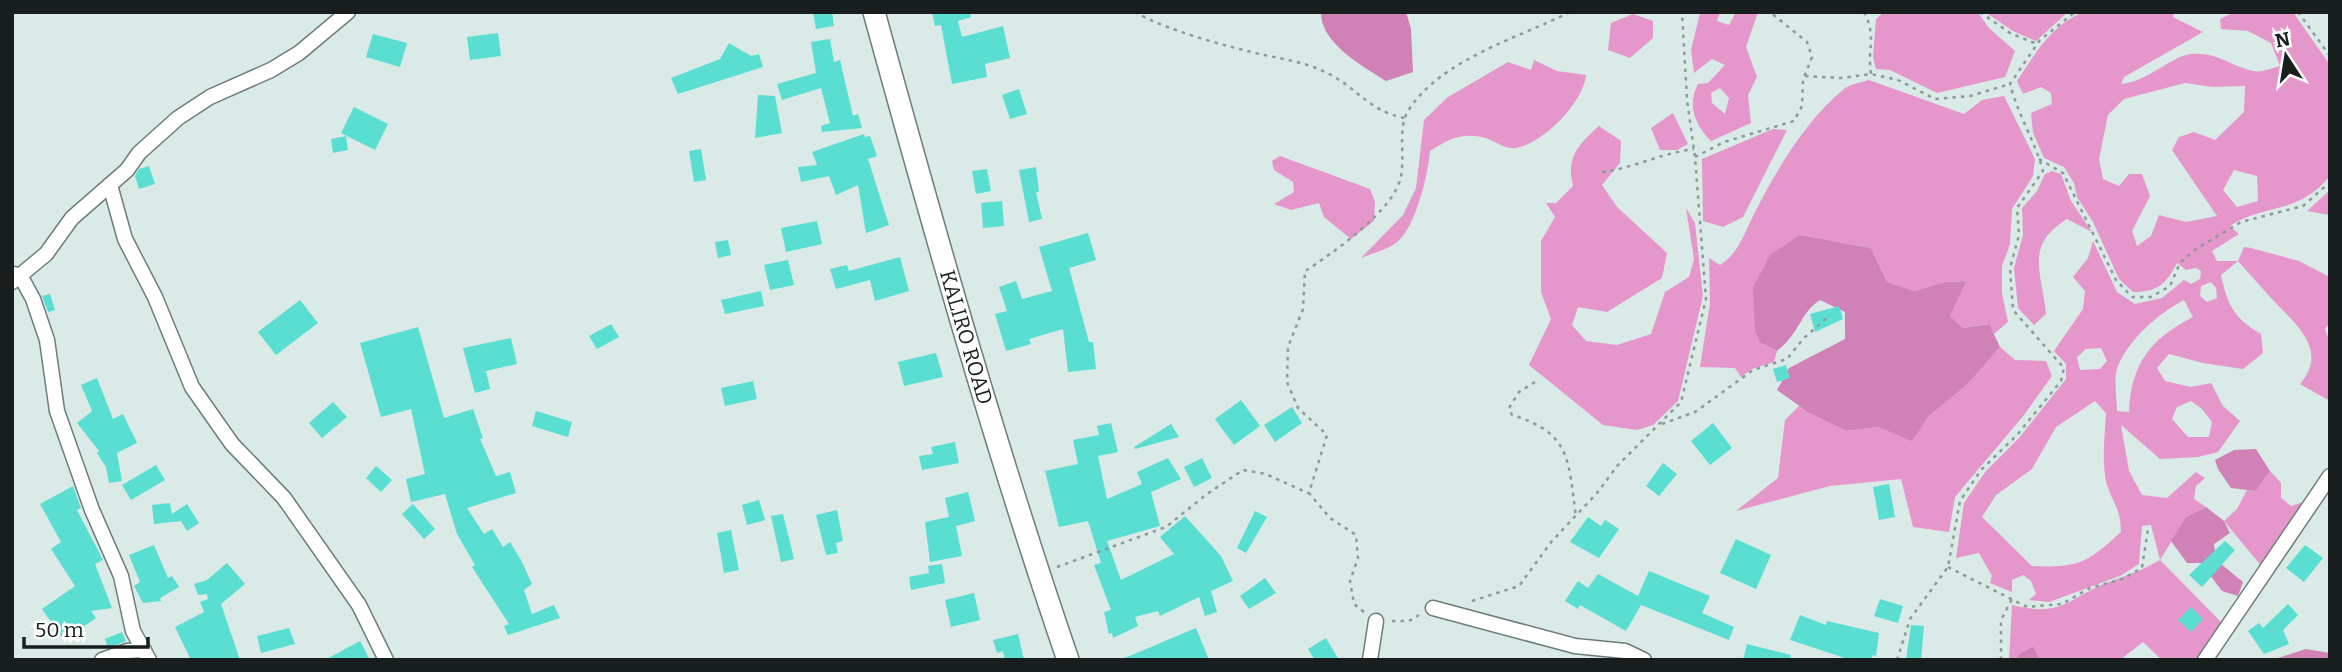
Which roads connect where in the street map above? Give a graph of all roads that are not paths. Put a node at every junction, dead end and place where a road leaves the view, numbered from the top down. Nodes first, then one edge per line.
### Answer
1 (348, 12) edge
2 (874, 12) edge
3 (110, 185) junction
4 (15, 278) edge
5 (2330, 475) edge
6 (1433, 608) road end
7 (1376, 621) road end
8 (146, 655) edge
9 (102, 660) edge
10 (386, 660) edge
11 (1069, 660) edge
12 (1370, 660) edge
13 (1644, 660) edge
14 (2205, 660) edge

1 - 3 street
2 - 11 main road, KALIRO ROAD
3 - 4 street
3 - 10 street
4 - 8 street
5 - 14 street
6 - 13 street
7 - 12 street
8 - 9 street

